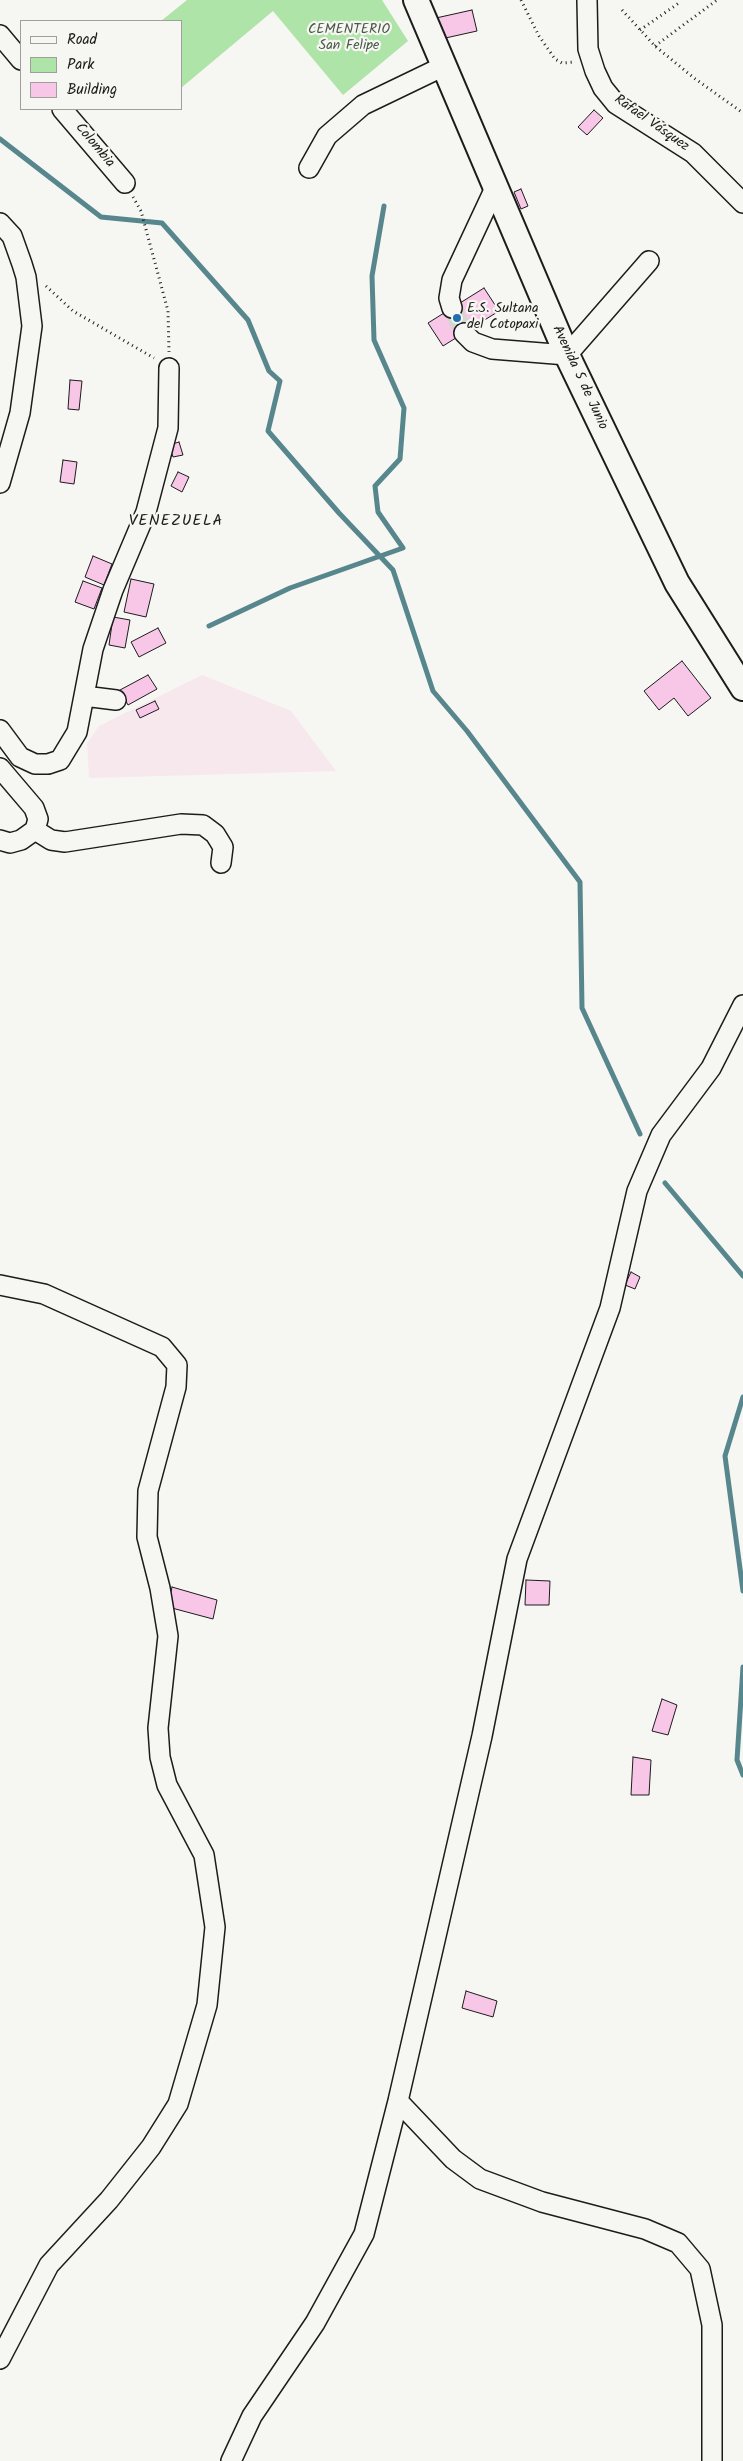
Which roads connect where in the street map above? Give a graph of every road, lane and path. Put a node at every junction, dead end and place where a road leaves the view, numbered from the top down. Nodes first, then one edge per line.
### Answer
1 (416, 0) edge
2 (522, 0) edge
3 (586, 0) edge
4 (717, 0) edge
5 (679, 3) dead end
6 (622, 10) dead end
7 (640, 30) junction
8 (0, 35) edge
9 (656, 46) junction
10 (20, 59) edge
11 (578, 61) dead end
12 (444, 66) junction
13 (63, 110) edge
14 (743, 113) edge
15 (309, 168) dead end
16 (125, 183) dead end
17 (494, 188) junction
18 (743, 203) edge
19 (140, 211) dead end
20 (0, 223) edge
21 (648, 261) dead end
22 (22, 264) junction
23 (452, 308) tunnel mouth
24 (464, 333) tunnel mouth
25 (567, 354) junction
26 (169, 368) junction
27 (0, 483) edge
28 (743, 688) edge
29 (84, 696) junction
30 (116, 700) dead end
31 (0, 730) edge
32 (0, 768) edge
33 (35, 830) junction
34 (0, 840) edge
35 (221, 863) dead end
36 (743, 1005) edge
37 (0, 1285) edge
38 (398, 2101) junction
39 (0, 2359) edge
40 (231, 2461) edge
41 (712, 2461) edge

1 - 12 main road, Avenida 5 de Junio
2 - 11 path
3 - 18 street, Rafael Vásquez
4 - 9 path
5 - 7 path
6 - 7 path
7 - 9 path
8 - 10 street
9 - 14 path
12 - 15 street
12 - 17 main road, Avenida 5 de Junio
13 - 16 street, Colombia
17 - 23 street
17 - 25 main road, Avenida 5 de Junio
19 - 26 path
20 - 22 street
21 - 25 street
22 - 26 path
22 - 27 street
24 - 25 street
25 - 28 main road, Avenida 5 de Junio
26 - 29 street
29 - 30 street
29 - 31 street
32 - 33 street
33 - 34 street
33 - 35 street
36 - 38 street
37 - 39 street
38 - 40 street
38 - 41 street

